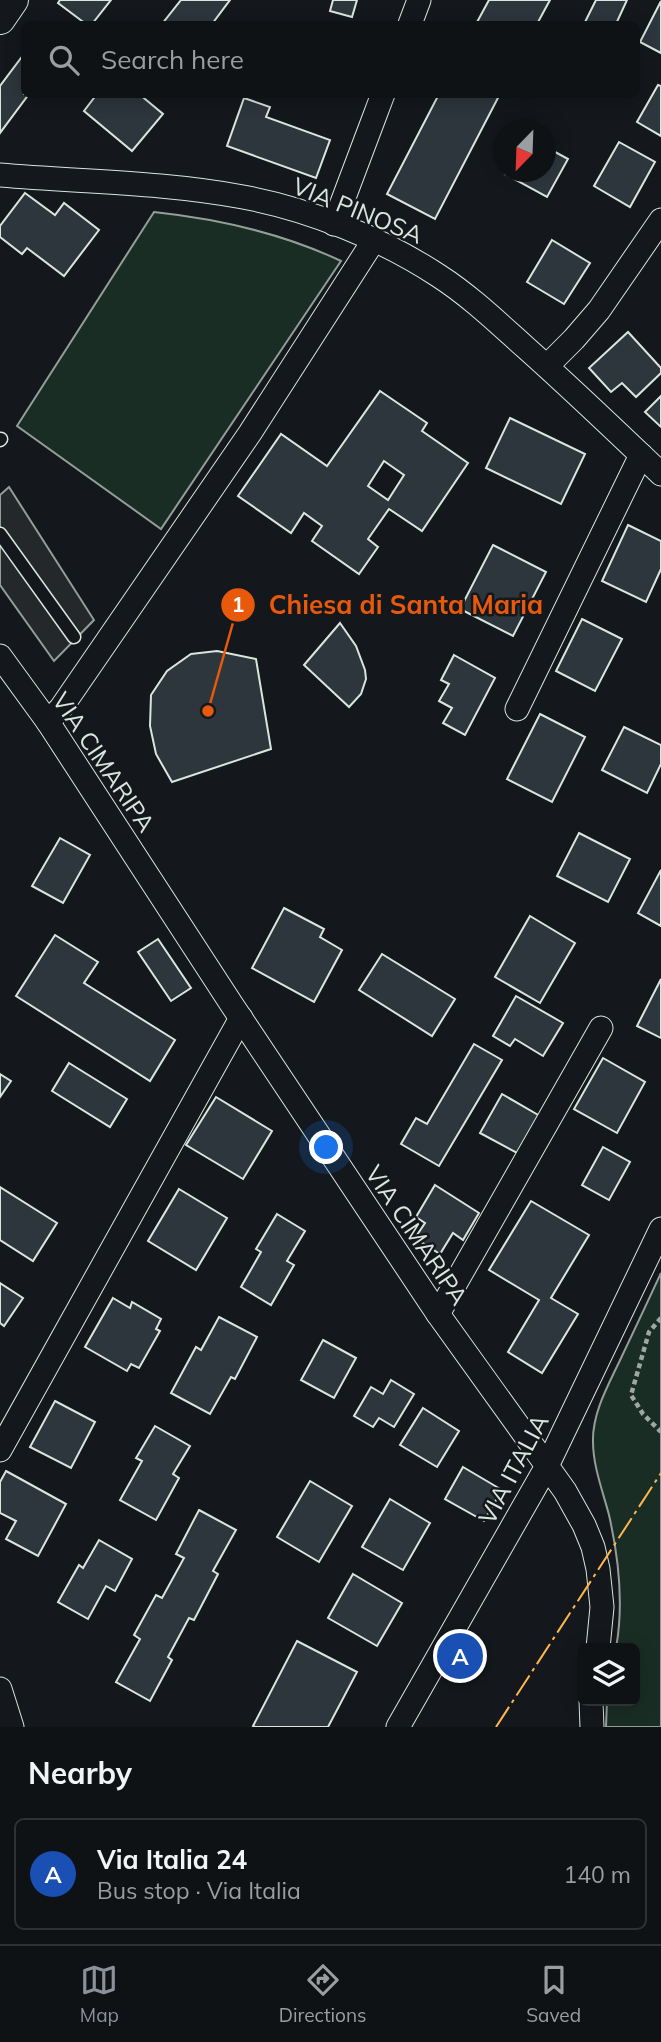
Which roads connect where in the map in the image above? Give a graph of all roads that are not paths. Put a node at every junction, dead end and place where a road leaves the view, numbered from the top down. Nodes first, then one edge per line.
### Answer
1 (13, 0) edge
2 (419, 0) edge
3 (0, 19) edge
4 (411, 21) edge
5 (381, 98) edge
6 (0, 175) edge
7 (661, 220) edge
8 (334, 224) junction
9 (374, 240) junction
10 (547, 366) junction
11 (641, 455) junction
12 (661, 474) edge
13 (0, 534) edge
14 (74, 636) dead end
15 (0, 656) edge
16 (517, 709) dead end
17 (48, 722) junction
18 (241, 1018) junction
19 (601, 1028) dead end
20 (661, 1229) edge
21 (438, 1314) junction
22 (0, 1450) edge
23 (547, 1466) junction
24 (599, 1643) edge
25 (0, 1689) edge
26 (591, 1706) edge
27 (12, 1727) edge
28 (398, 1727) edge
29 (592, 1727) edge

1 - 3 street
2 - 4 street
5 - 8 street
6 - 8 street, VIA PINOSA
7 - 10 street
8 - 9 street, VIA PINOSA
9 - 10 street, VIA PINOSA
9 - 17 street
10 - 11 street, VIA PINOSA
11 - 12 street, VIA PINOSA
11 - 16 street
13 - 14 lane
15 - 17 street, VIA CIMARIPA
17 - 18 street, VIA CIMARIPA
18 - 21 street, VIA CIMARIPA
18 - 22 street
19 - 21 street
20 - 23 street, VIA ITALIA
21 - 23 street, VIA CIMARIPA
23 - 24 street, VIA CIMARIPA
23 - 28 street, VIA ITALIA
25 - 27 street
26 - 29 street

